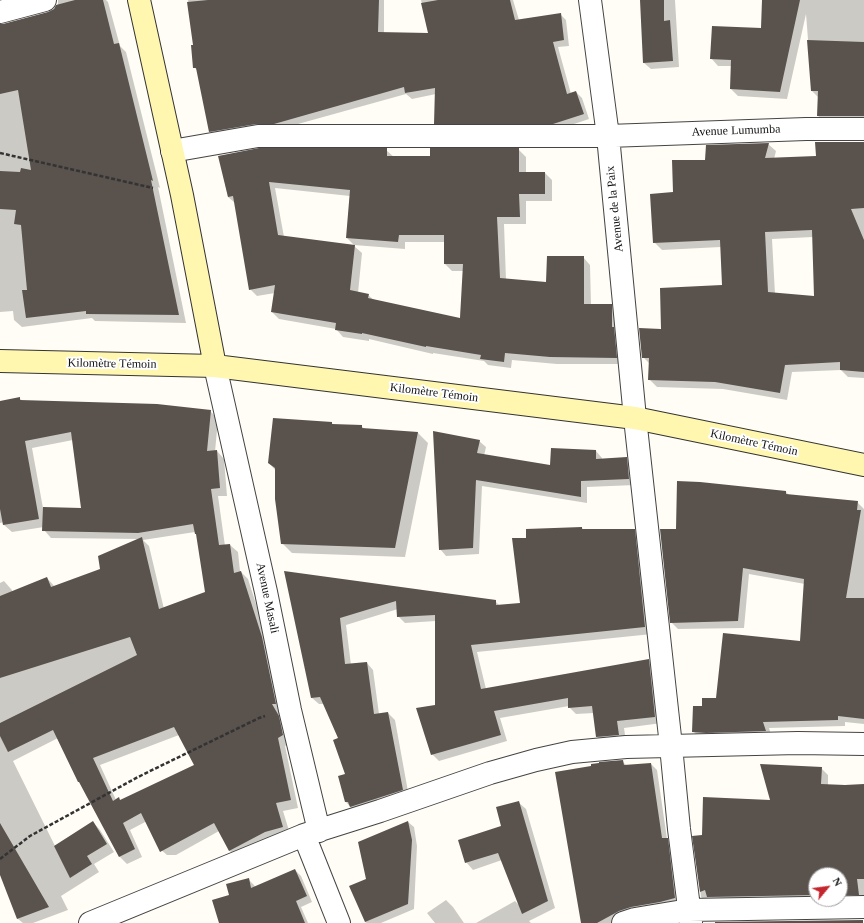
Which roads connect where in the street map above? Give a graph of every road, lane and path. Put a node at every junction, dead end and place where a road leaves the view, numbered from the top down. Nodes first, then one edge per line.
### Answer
1 (45, 0) edge
2 (139, 0) edge
3 (590, 0) edge
4 (0, 12) edge
5 (864, 129) edge
6 (608, 136) junction
7 (172, 151) junction
8 (0, 153) edge
9 (182, 195) junction
10 (0, 361) edge
11 (215, 366) junction
12 (635, 418) junction
13 (864, 465) edge
14 (290, 710) junction
15 (864, 744) edge
16 (671, 746) junction
17 (311, 833) junction
18 (0, 859) edge
19 (864, 907) edge
20 (690, 916) edge
21 (90, 923) edge
22 (339, 923) edge
23 (623, 923) edge

1 - 4 street
2 - 7 main road
3 - 6 street, Avenue de la Paix
5 - 6 street, Avenue Lumumba
6 - 7 street, Avenue Lumumba
6 - 12 street, Avenue de la Paix
7 - 9 main road
8 - 9 path
9 - 11 main road
10 - 11 main road, Kilomètre Témoin
11 - 12 main road, Kilomètre Témoin
11 - 14 street, Avenue Masali
12 - 13 main road, Kilomètre Témoin
12 - 16 street, Avenue de la Paix
14 - 17 street, Avenue Masali
14 - 18 path
15 - 16 street
16 - 17 street
16 - 20 street, Avenue de la Paix
17 - 21 street
17 - 22 street, Avenue Masali
19 - 20 street
20 - 23 street

